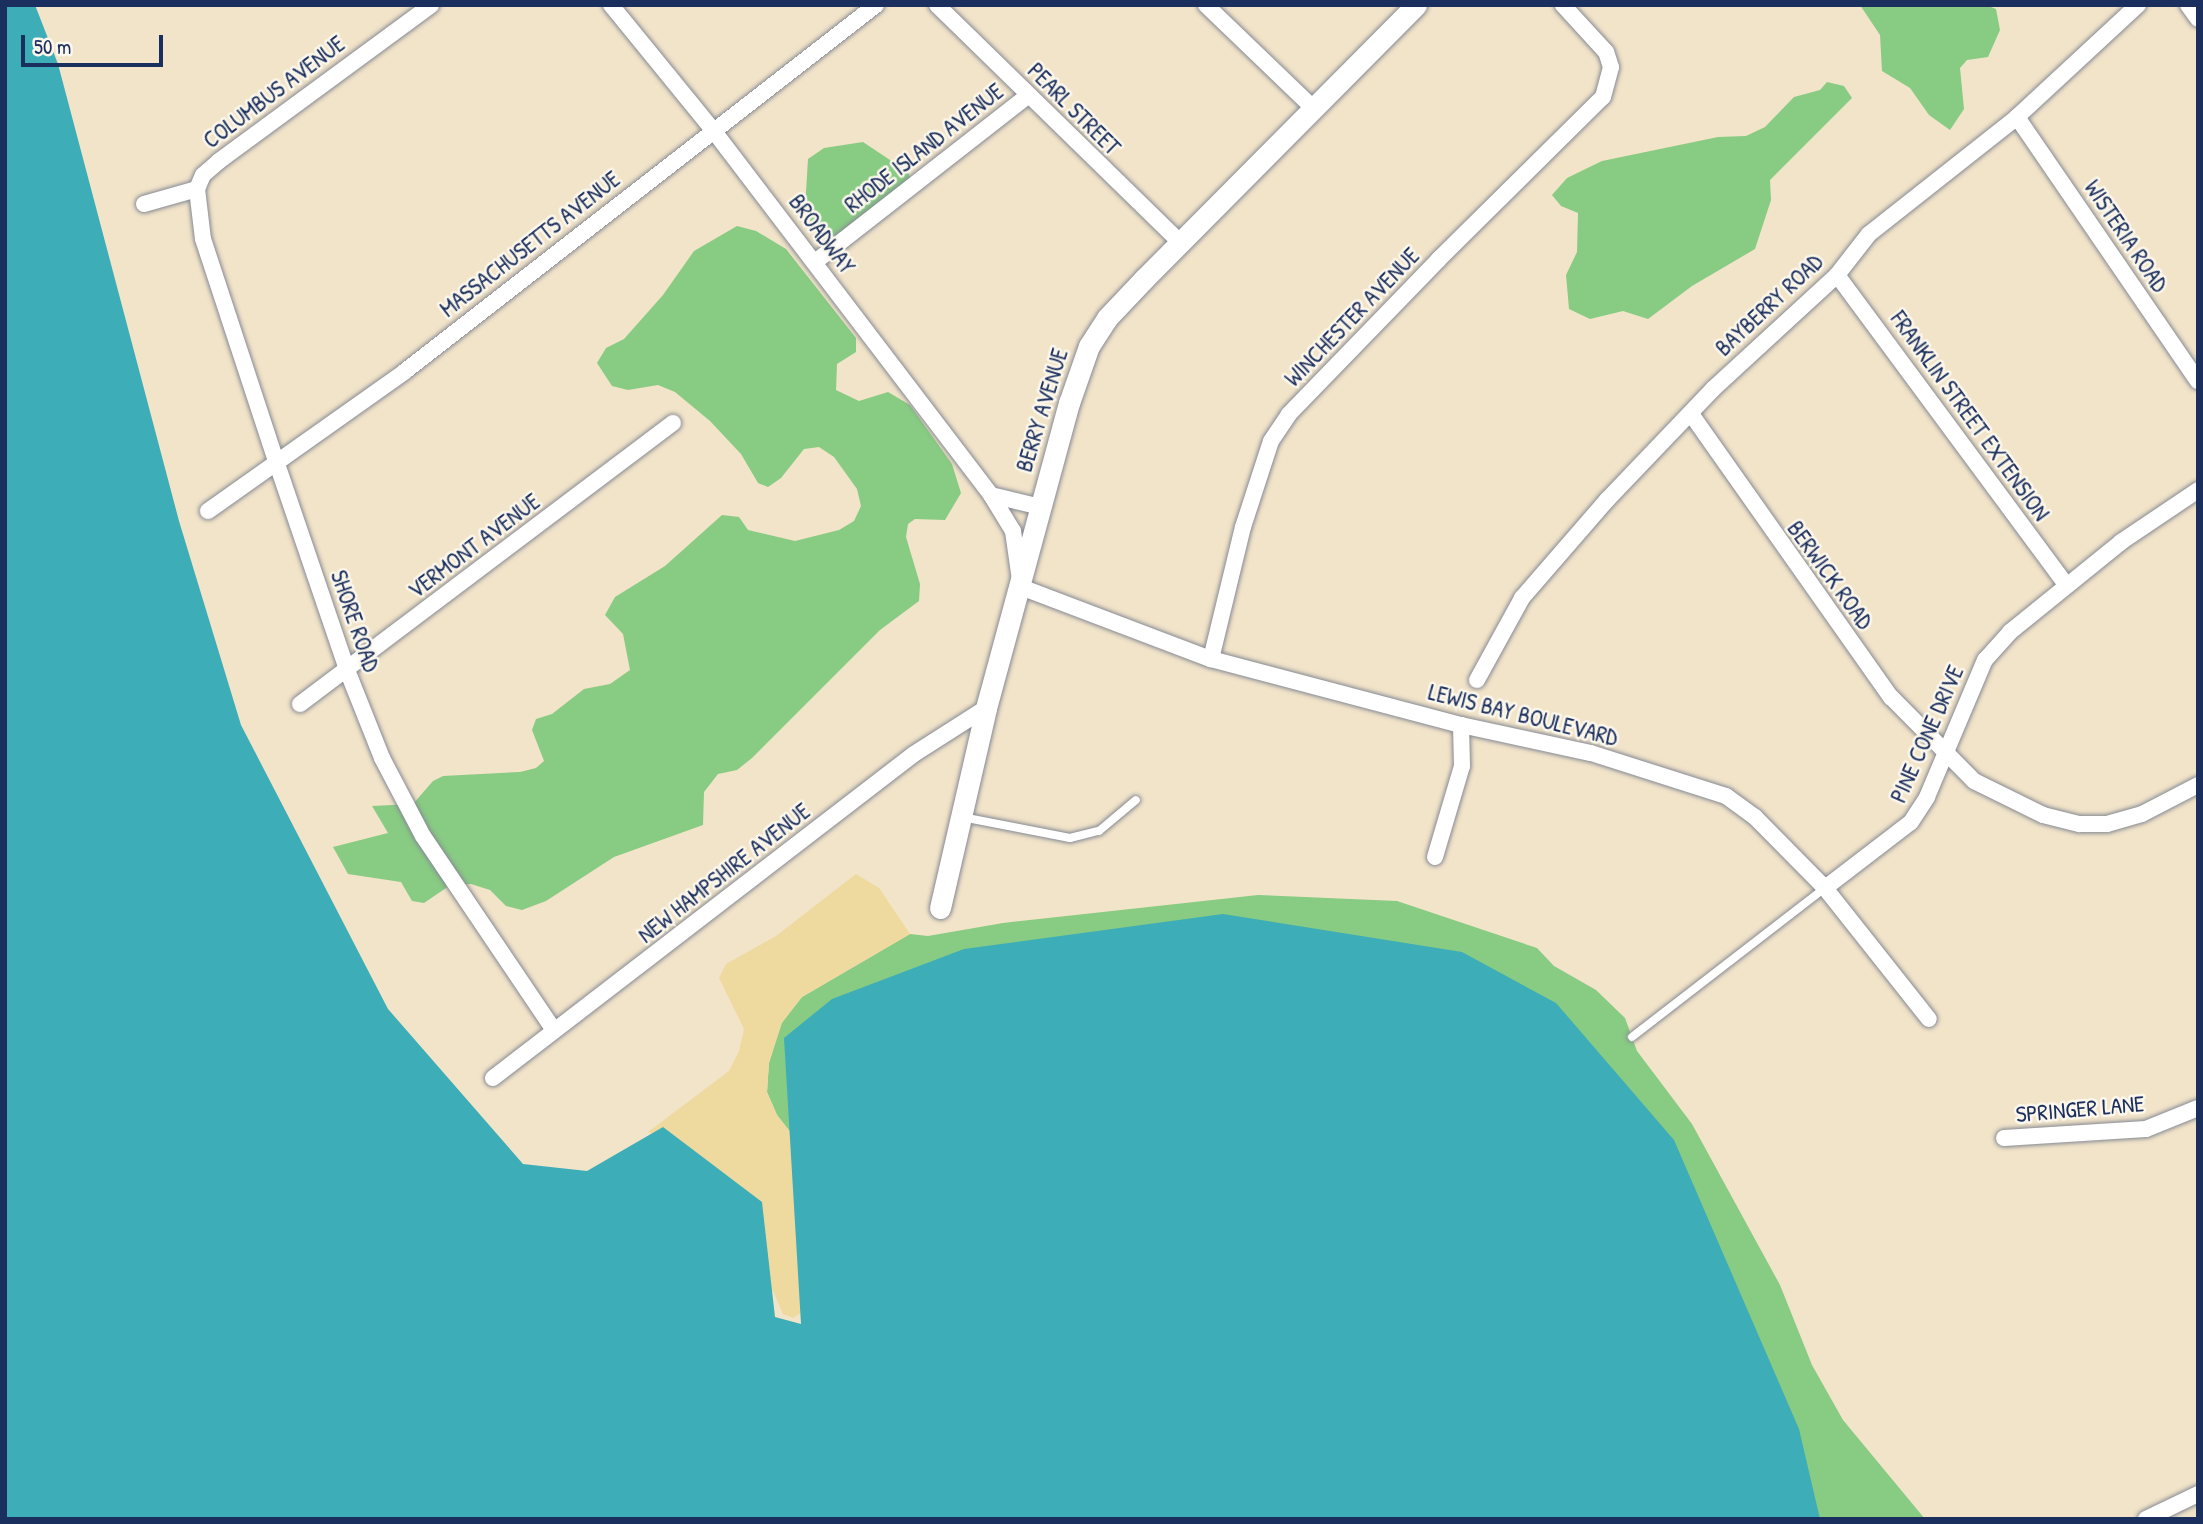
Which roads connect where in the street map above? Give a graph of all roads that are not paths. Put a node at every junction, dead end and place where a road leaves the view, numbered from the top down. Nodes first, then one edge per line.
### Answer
1 (431, 5) edge
2 (611, 5) edge
3 (876, 5) edge
4 (937, 5) edge
5 (1206, 5) edge
6 (1416, 5) edge
7 (1563, 5) edge
8 (2138, 5) edge
9 (2188, 5) edge
10 (2198, 19) edge
11 (1029, 96) junction
12 (1314, 109) junction
13 (2017, 117) junction
14 (713, 130) junction
15 (197, 189) junction
16 (144, 204) dead end
17 (1181, 243) junction
18 (815, 262) junction
19 (1837, 275) junction
20 (2198, 381) edge
21 (1691, 414) junction
22 (673, 423) dead end
23 (276, 461) junction
24 (2198, 490) edge
25 (991, 495) junction
26 (1041, 507) junction
27 (208, 512) dead end
28 (2066, 584) junction
29 (1021, 587) junction
30 (1211, 659) junction
31 (346, 670) junction
32 (1477, 680) dead end
33 (300, 704) dead end
34 (986, 708) junction
35 (1461, 725) junction
36 (1947, 751) junction
37 (2198, 785) edge
38 (1136, 800) dead end
39 (962, 817) junction
40 (1435, 857) dead end
41 (1825, 888) junction
42 (940, 908) dead end
43 (1929, 1019) dead end
44 (554, 1030) junction
45 (1632, 1037) dead end
46 (493, 1078) dead end
47 (2198, 1108) edge
48 (2004, 1138) dead end
49 (2198, 1494) edge
50 (2146, 1519) edge

1 - 15 street, COLUMBUS AVENUE
2 - 14 street, BROADWAY
3 - 14 street, MASSACHUSETTS AVENUE
4 - 11 street, PEARL STREET
5 - 12 street
6 - 12 street, BERRY AVENUE
7 - 30 street, WINCHESTER AVENUE
8 - 13 street, BAYBERRY ROAD
9 - 10 street
11 - 17 street, PEARL STREET
11 - 18 street, RHODE ISLAND AVENUE
12 - 17 street, BERRY AVENUE
13 - 19 street, BAYBERRY ROAD
13 - 20 street, WISTERIA ROAD
14 - 18 street, BROADWAY
14 - 23 street, MASSACHUSETTS AVENUE
15 - 16 street
15 - 23 street, SHORE ROAD
17 - 26 street, BERRY AVENUE
18 - 25 street, BROADWAY
19 - 21 street, BAYBERRY ROAD
19 - 28 street, FRANKLIN STREET EXTENSION
21 - 32 street, BAYBERRY ROAD
21 - 36 street, BERWICK ROAD
22 - 31 street, VERMONT AVENUE
23 - 27 street, MASSACHUSETTS AVENUE
23 - 31 street, SHORE ROAD
24 - 28 street, PINE CONE DRIVE
25 - 26 street
25 - 29 street, BROADWAY
26 - 29 street, BERRY AVENUE
28 - 36 street, PINE CONE DRIVE
29 - 30 street, LEWIS BAY BOULEVARD
29 - 34 street, BERRY AVENUE
30 - 35 street, LEWIS BAY BOULEVARD
31 - 33 street, VERMONT AVENUE
31 - 44 street, SHORE ROAD
34 - 39 street, BERRY AVENUE
34 - 44 street, NEW HAMPSHIRE AVENUE
35 - 40 street
35 - 41 street, LEWIS BAY BOULEVARD
36 - 37 street, BERWICK ROAD
36 - 41 street, PINE CONE DRIVE
38 - 39 lane
39 - 42 street, BERRY AVENUE
41 - 43 street, LEWIS BAY BOULEVARD
41 - 45 lane
44 - 46 street, NEW HAMPSHIRE AVENUE
47 - 48 street, SPRINGER LANE
49 - 50 street

